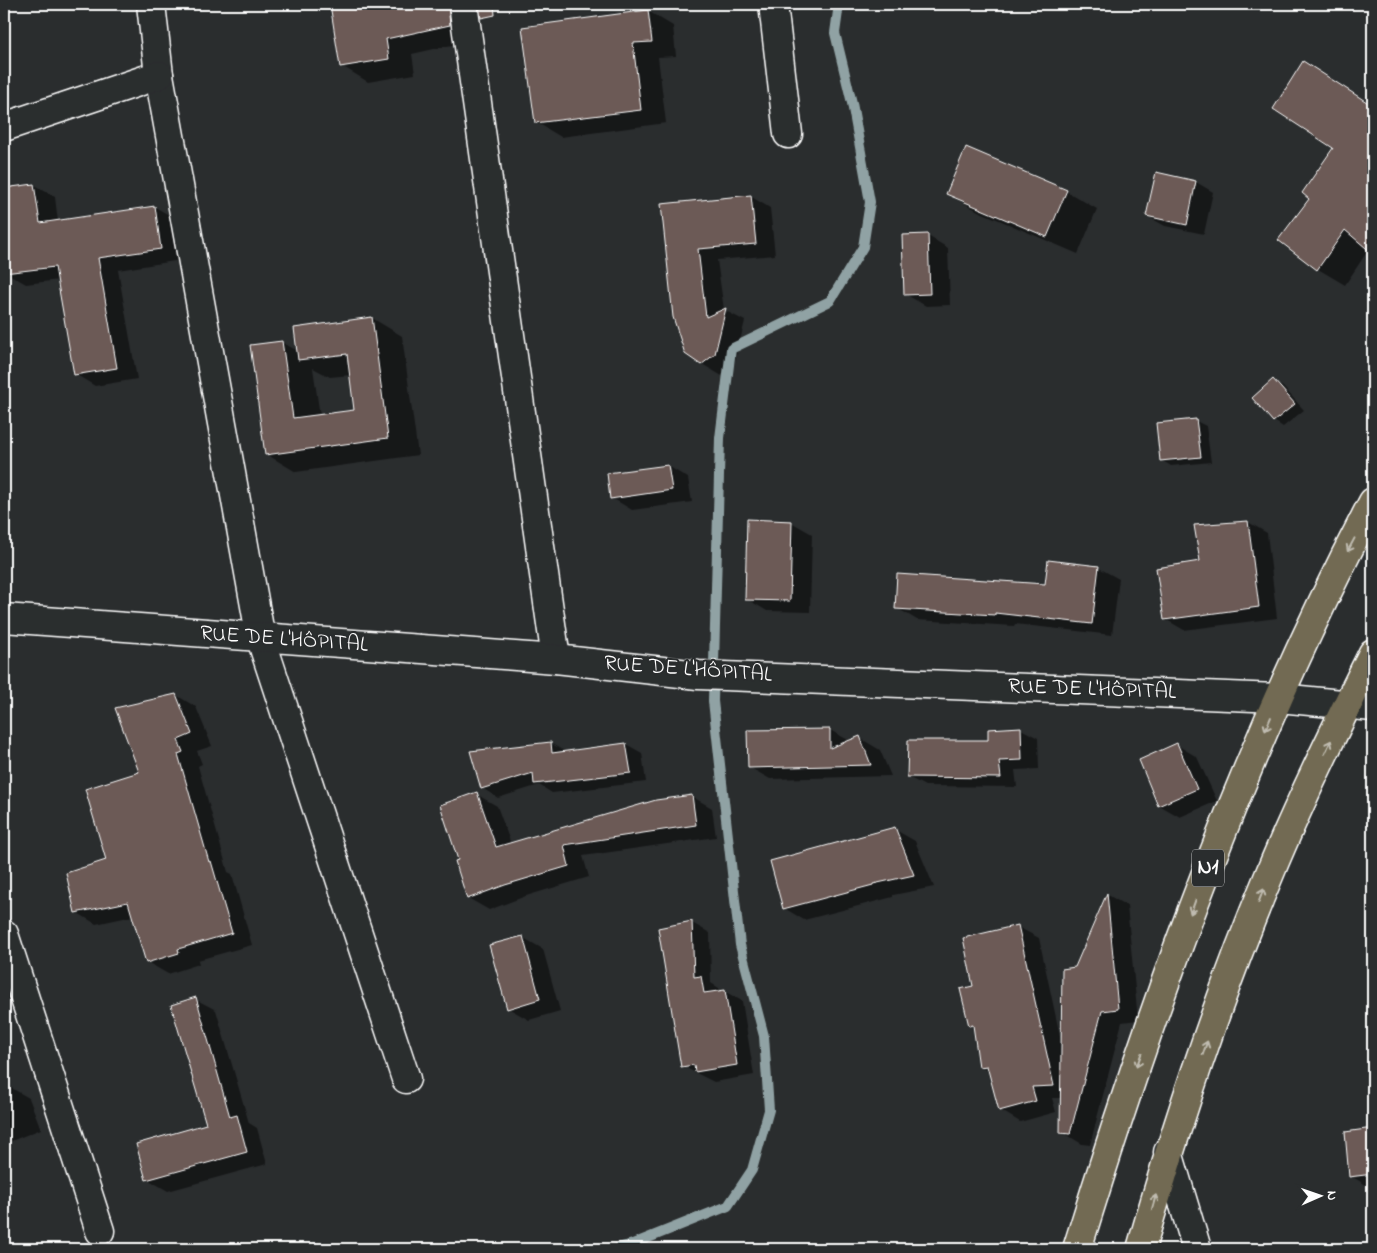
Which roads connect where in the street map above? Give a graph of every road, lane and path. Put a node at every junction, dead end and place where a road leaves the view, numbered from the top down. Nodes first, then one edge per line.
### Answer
1 (151, 4) edge
2 (463, 4) edge
3 (773, 4) edge
4 (159, 75) junction
5 (4, 127) edge
6 (788, 134) dead end
7 (1373, 502) edge
8 (4, 618) edge
9 (261, 639) junction
10 (1373, 653) edge
11 (556, 659) junction
12 (1279, 698) junction
13 (1360, 706) edge
14 (4, 934) edge
15 (406, 1079) dead end
16 (1168, 1152) junction
17 (100, 1231) dead end
18 (1077, 1249) edge
19 (1141, 1249) edge
20 (1197, 1249) edge

1 - 4 street
2 - 11 street
3 - 6 street
4 - 5 street
4 - 9 street
7 -> 12 highway, N1
8 - 9 street, RUE DE L'HÔPITAL
9 - 11 street, RUE DE L'HÔPITAL
9 - 15 street
10 - 13 highway
11 - 12 street, RUE DE L'HÔPITAL
12 - 13 street, RUE DE L'HÔPITAL
12 -> 18 highway, N1
16 -> 13 highway
14 - 17 street
19 -> 16 highway
16 - 20 street

